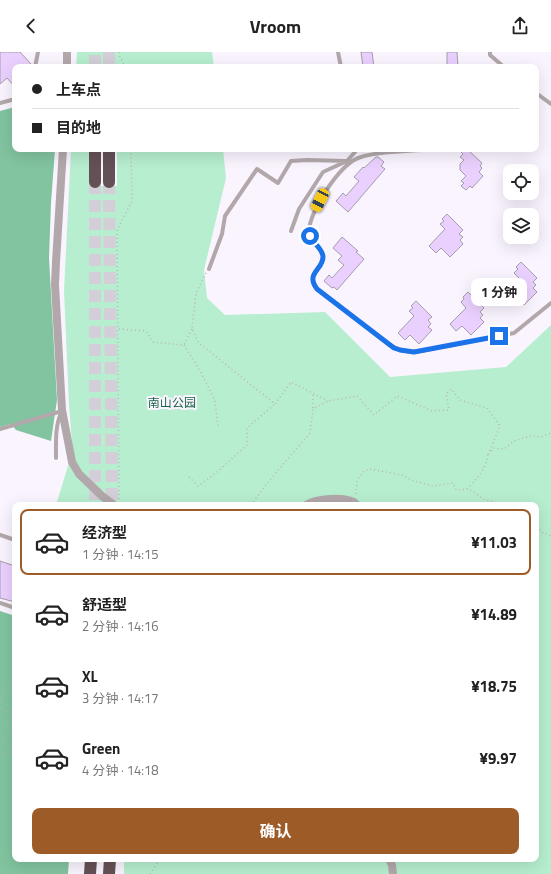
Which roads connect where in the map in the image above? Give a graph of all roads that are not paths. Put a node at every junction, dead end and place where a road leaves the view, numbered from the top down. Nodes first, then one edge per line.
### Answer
1 (38, 52) edge
2 (67, 52) edge
3 (338, 52) edge
4 (490, 52) edge
5 (36, 64) edge
6 (67, 64) edge
7 (340, 64) edge
8 (500, 64) edge
9 (539, 95) edge
10 (12, 100) edge
11 (0, 103) edge
12 (551, 104) edge
13 (63, 152) edge
14 (95, 152) edge
15 (109, 152) edge
16 (355, 152) edge
17 (400, 152) edge
18 (346, 161) junction
19 (95, 182) tunnel mouth
20 (109, 182) tunnel mouth
21 (291, 231) dead end
22 (209, 269) road end
23 (551, 303) edge
24 (62, 410) junction
25 (0, 430) edge
26 (56, 458) dead end
27 (110, 502) edge
28 (311, 502) edge
29 (352, 502) edge
30 (0, 535) edge
31 (12, 539) edge
32 (0, 603) edge
33 (12, 607) edge
34 (91, 862) edge
35 (110, 862) edge
36 (391, 862) edge
37 (90, 874) edge
38 (108, 874) edge
39 (393, 874) edge

1 - 5 lane
2 - 6 street
3 - 7 lane
4 - 8 lane
9 - 12 lane
10 - 11 lane
13 - 24 street
14 - 19 highway
15 - 20 highway
16 - 18 lane
17 - 23 lane
18 - 21 lane
18 - 22 lane
24 - 25 lane
24 - 26 lane
24 - 27 street
28 - 29 street
30 - 31 lane
32 - 33 lane
34 - 37 highway
35 - 38 highway
36 - 39 street

